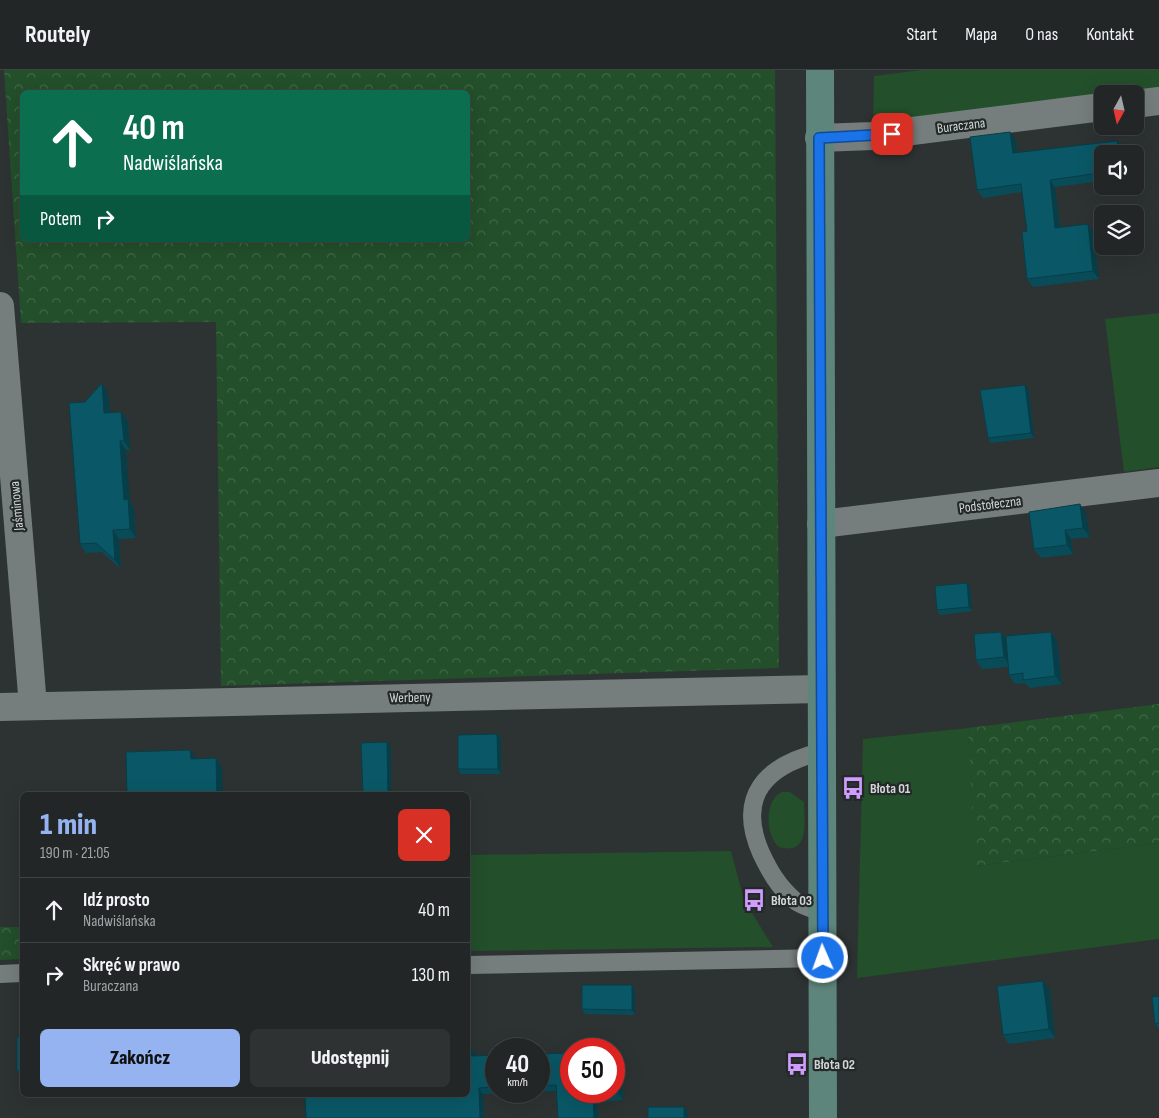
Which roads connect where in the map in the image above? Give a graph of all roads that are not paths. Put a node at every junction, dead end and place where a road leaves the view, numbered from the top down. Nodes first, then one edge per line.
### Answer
1 (820, 70) edge
2 (1159, 101) edge
3 (1144, 103) edge
4 (1094, 109) edge
5 (819, 138) junction
6 (0, 306) edge
7 (1159, 483) edge
8 (821, 524) junction
9 (821, 689) junction
10 (32, 706) junction
11 (0, 707) edge
12 (821, 752) junction
13 (822, 912) junction
14 (823, 958) junction
15 (470, 965) edge
16 (0, 974) edge
17 (20, 974) edge
18 (824, 1118) edge

1 - 5 main road
2 - 3 street
4 - 5 street, Buraczana
5 - 8 main road
6 - 10 street, Jaśminowa
7 - 8 street, Podstołeczna
8 - 9 main road
9 - 10 street, Werbeny
9 - 12 main road
10 - 11 street, Werbeny
12 - 13 main road
12 - 13 lane
13 - 14 main road
14 - 15 lane
14 - 18 main road
16 - 17 lane

